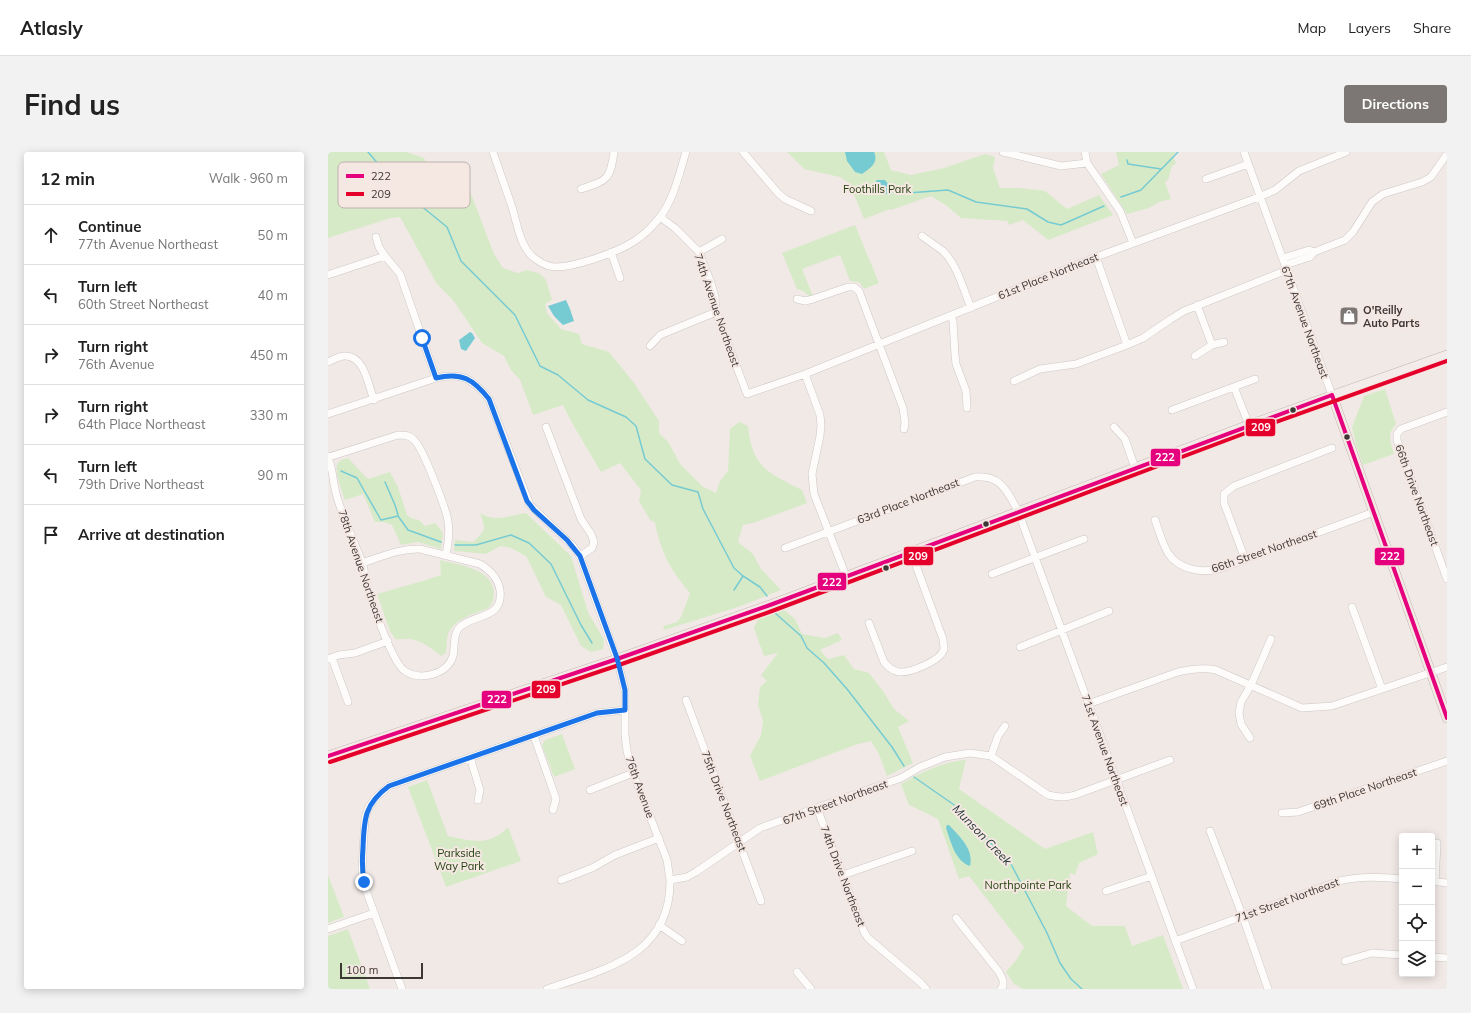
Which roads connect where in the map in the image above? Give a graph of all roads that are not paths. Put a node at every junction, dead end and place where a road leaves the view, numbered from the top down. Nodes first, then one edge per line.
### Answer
1 (493, 152) edge
2 (614, 152) edge
3 (686, 152) edge
4 (744, 152) edge
5 (1003, 152) edge
6 (1085, 152) edge
7 (1244, 152) edge
8 (1346, 152) edge
9 (1447, 154) edge
10 (1087, 163) junction
11 (1248, 164) junction
12 (1206, 179) dead end
13 (582, 189) dead end
14 (1259, 197) junction
15 (811, 211) dead end
16 (660, 216) junction
17 (922, 236) dead end
18 (376, 237) dead end
19 (722, 239) dead end
20 (1132, 243) junction
21 (611, 252) junction
22 (699, 252) junction
23 (384, 256) junction
24 (1096, 257) junction
25 (1285, 265) junction
26 (328, 275) edge
27 (620, 278) dead end
28 (797, 299) dead end
29 (1197, 305) junction
30 (971, 308) junction
31 (716, 312) junction
32 (951, 316) junction
33 (1224, 342) dead end
34 (880, 344) junction
35 (1127, 345) junction
36 (1212, 345) junction
37 (650, 346) dead end
38 (1447, 355) edge
39 (1195, 356) dead end
40 (328, 362) edge
41 (805, 374) junction
42 (436, 378) junction
43 (1255, 379) dead end
44 (1014, 381) dead end
45 (1234, 387) junction
46 (747, 394) joint
47 (1332, 395) junction
48 (374, 400) junction
49 (967, 408) dead end
50 (1172, 410) dead end
51 (1447, 412) edge
52 (328, 414) edge
53 (1249, 425) junction
54 (546, 427) dead end
55 (1114, 427) dead end
56 (904, 429) dead end
57 (1332, 448) dead end
58 (328, 457) edge
59 (1135, 468) junction
60 (1018, 511) junction
61 (1374, 512) junction
62 (1155, 520) dead end
63 (829, 531) junction
64 (1084, 539) dead end
65 (785, 548) dead end
66 (911, 552) junction
67 (446, 555) junction
68 (580, 556) junction
69 (1034, 557) junction
70 (1245, 559) junction
71 (362, 563) junction
72 (992, 574) dead end
73 (846, 576) junction
74 (1447, 579) edge
75 (1352, 607) dead end
76 (1109, 611) dead end
77 (869, 624) dead end
78 (1061, 630) junction
79 (1271, 640) dead end
80 (388, 641) junction
81 (1020, 646) dead end
82 (330, 658) edge
83 (617, 658) junction
84 (1447, 667) edge
85 (1431, 672) junction
86 (1250, 685) junction
87 (1382, 689) junction
88 (686, 700) dead end
89 (348, 702) dead end
90 (1088, 704) junction
91 (625, 710) junction
92 (1447, 718) edge
93 (1005, 726) dead end
94 (534, 736) junction
95 (1250, 738) dead end
96 (328, 756) edge
97 (991, 756) junction
98 (470, 757) junction
99 (1170, 760) dead end
100 (1447, 761) edge
101 (633, 773) junction
102 (1116, 780) junction
103 (590, 790) dead end
104 (478, 800) dead end
105 (817, 808) junction
106 (553, 810) dead end
107 (1282, 813) dead end
108 (1210, 831) dead end
109 (659, 838) junction
110 (740, 842) junction
111 (1438, 843) dead end
112 (912, 851) dead end
113 (1435, 869) edge
114 (843, 875) junction
115 (1152, 876) junction
116 (1399, 879) edge
117 (562, 880) dead end
118 (670, 880) junction
119 (1435, 882) edge
120 (1447, 883) edge
121 (1106, 891) dead end
122 (761, 901) dead end
123 (374, 913) junction
124 (1243, 917) junction
125 (956, 918) dead end
126 (659, 925) junction
127 (328, 929) edge
128 (682, 941) dead end
129 (1175, 941) junction
130 (1399, 955) edge
131 (1435, 957) edge
132 (1447, 958) edge
133 (1345, 962) dead end
134 (797, 972) dead end
135 (1002, 988) edge
136 (402, 989) edge
137 (548, 989) edge
138 (811, 989) edge
139 (926, 989) edge
140 (1193, 989) edge
141 (1268, 989) edge

1 - 21 street
2 - 13 street
3 - 16 street
4 - 15 street
5 - 10 street
6 - 10 street
7 - 11 street, 67th Avenue Northeast
8 - 14 street, 61st Place Northeast
9 - 25 street
10 - 20 street
11 - 12 street
11 - 14 street, 67th Avenue Northeast
14 - 20 street, 61st Place Northeast
14 - 25 street, 67th Avenue Northeast
16 - 21 street
16 - 22 street, 74th Avenue Northeast
17 - 30 street
18 - 23 street
19 - 22 street
20 - 24 street, 61st Place Northeast
21 - 27 street
22 - 31 street, 74th Avenue Northeast
23 - 26 street
23 - 42 street
24 - 30 street, 61st Place Northeast
24 - 35 street
25 - 29 street
25 - 47 street, 67th Avenue Northeast
28 - 34 street
29 - 35 street
29 - 36 street
30 - 32 street, 61st Place Northeast
31 - 37 street
31 - 46 street, 74th Avenue Northeast
32 - 34 street, 61st Place Northeast
32 - 49 street
33 - 36 street
34 - 41 street, 61st Place Northeast
34 - 56 street
35 - 44 street
36 - 39 street
38 - 47 main road
40 - 48 street
41 - 46 street, 61st Place Northeast
41 - 63 street
42 - 48 street
42 - 68 street, 76th Avenue
43 - 45 street
45 - 50 street
45 - 53 street
47 - 53 main road
47 - 61 main road, 67th Avenue Northeast
48 - 52 street
51 - 74 street, 66th Drive Northeast
53 - 59 main road
54 - 68 street
55 - 59 street
57 - 70 street
58 - 67 street
58 - 71 street, 78th Avenue Northeast
59 - 60 main road
60 - 63 street, 63rd Place Northeast
60 - 66 main road
60 - 69 street, 71st Avenue Northeast
61 - 70 street, 66th Street Northeast
61 - 85 main road, 67th Avenue Northeast
62 - 70 street, 66th Street Northeast
63 - 65 street, 63rd Place Northeast
63 - 73 street
64 - 69 street
66 - 73 main road
66 - 77 street
67 - 71 street
67 - 80 street, 78th Avenue Northeast
68 - 83 street, 76th Avenue
69 - 72 street
69 - 78 street, 71st Avenue Northeast
71 - 80 street, 78th Avenue Northeast
73 - 83 main road
75 - 87 street
76 - 78 street
78 - 81 street
78 - 90 street, 71st Avenue Northeast
79 - 86 street
80 - 82 street
82 - 89 street
83 - 91 street, 76th Avenue
83 - 96 main road
84 - 85 street
85 - 87 street
85 - 92 main road, 67th Avenue Northeast
86 - 87 street
86 - 90 street
86 - 95 street
88 - 110 street, 75th Drive Northeast
90 - 102 street, 71st Avenue Northeast
91 - 94 street
91 - 101 street, 76th Avenue
93 - 97 street
94 - 98 street
94 - 106 street
97 - 102 street, 67th Street Northeast
97 - 105 street, 67th Street Northeast
98 - 104 street
98 - 123 street
99 - 102 street, 67th Street Northeast
100 - 107 street, 69th Place Northeast
101 - 103 street
101 - 109 street, 76th Avenue
102 - 115 street, 71st Avenue Northeast
105 - 110 street, 67th Street Northeast
105 - 114 street, 74th Drive Northeast
108 - 124 street
109 - 117 street
109 - 118 street, 76th Avenue
110 - 118 street, 67th Street Northeast
110 - 122 street, 75th Drive Northeast
111 - 113 street
112 - 114 street
114 - 139 street, 74th Drive Northeast
115 - 121 street
115 - 129 street, 71st Avenue Northeast
116 - 124 street, 71st Street Northeast
118 - 126 street
119 - 120 street
123 - 127 street
123 - 136 street
124 - 129 street, 71st Street Northeast
124 - 141 street
125 - 135 street
126 - 128 street
126 - 137 street
129 - 140 street, 71st Avenue Northeast
130 - 133 street
131 - 132 street
134 - 138 street

